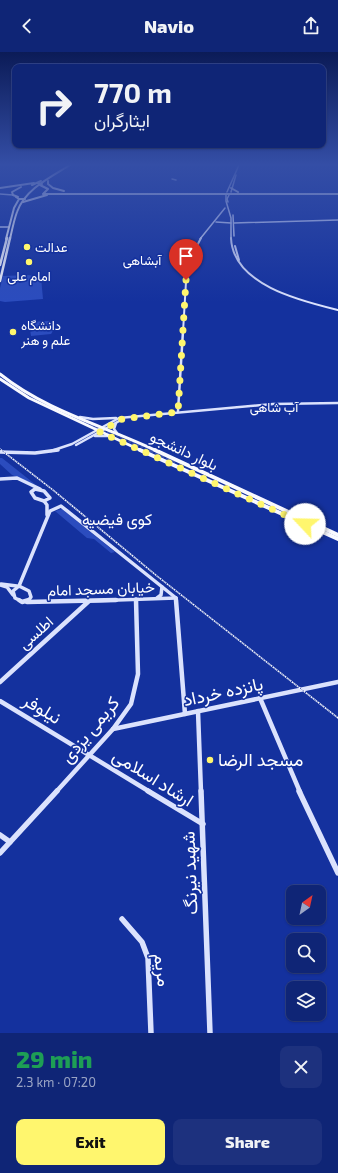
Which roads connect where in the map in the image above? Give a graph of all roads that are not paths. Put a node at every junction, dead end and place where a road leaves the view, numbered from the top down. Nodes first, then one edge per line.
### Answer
1 (15, 210) joint
2 (223, 211) edge
3 (231, 211) edge
4 (338, 220) edge
5 (216, 222) junction
6 (233, 226) junction
7 (0, 227) edge
8 (9, 227) junction
9 (5, 264) junction
10 (0, 265) edge
11 (0, 281) edge
12 (338, 310) edge
13 (0, 374) edge
14 (0, 379) edge
15 (338, 403) edge
16 (178, 412) junction
17 (80, 417) junction
18 (119, 418) junction
19 (132, 418) junction
20 (117, 422) junction
21 (98, 424) junction
22 (88, 426) junction
23 (105, 427) junction
24 (92, 428) junction
25 (98, 431) junction
26 (115, 432) junction
27 (108, 435) junction
28 (88, 437) junction
29 (0, 453) edge
30 (17, 478) junction
31 (0, 479) edge
32 (33, 490) junction
33 (41, 490) junction
34 (44, 501) junction
35 (47, 516) junction
36 (338, 535) edge
37 (338, 539) edge
38 (0, 584) edge
39 (18, 586) junction
40 (162, 587) junction
41 (14, 597) junction
42 (32, 597) junction
43 (176, 598) junction
44 (136, 599) junction
45 (152, 599) junction
46 (89, 601) junction
47 (28, 602) junction
48 (40, 603) junction
49 (0, 682) edge
50 (338, 682) edge
51 (260, 698) junction
52 (0, 701) edge
53 (198, 711) junction
54 (185, 714) junction
55 (113, 729) junction
56 (89, 755) junction
57 (202, 824) junction
58 (0, 835) edge
59 (10, 842) junction
60 (0, 853) edge
61 (336, 863) edge
62 (338, 873) edge
63 (122, 919) dead end
64 (151, 1033) edge
65 (210, 1033) edge

1 - 8 main road
1 - 9 main road
2 - 5 street
3 - 6 street
4 - 6 street
5 - 6 street
5 - 16 street
6 - 12 street
7 - 8 street
8 - 10 main road
9 - 10 main road
9 - 11 main road
13 - 17 main road, بلوار دانشجو
14 - 22 main road, بلوار دانشجو
15 - 16 street
16 - 19 street
17 - 18 street
17 - 21 main road, بلوار دانشجو
18 - 19 street
18 - 23 street
19 - 20 street
20 - 23 street
20 - 26 street
21 - 23 main road, بلوار دانشجو
21 - 24 street
22 - 24 main road, بلوار دانشجو
22 - 28 street
23 - 25 street
23 - 26 main road, بلوار دانشجو
24 - 25 main road, بلوار دانشجو
25 - 27 main road, بلوار دانشجو
25 - 28 street
26 - 27 street
26 - 36 main road, بلوار دانشجو
27 - 28 street
27 - 37 main road, بلوار دانشجو
28 - 29 street
30 - 31 street
30 - 32 street
30 - 33 street
32 - 33 street
32 - 34 street
33 - 34 street
34 - 35 street
35 - 39 street
35 - 40 street
38 - 39 street
38 - 41 street
39 - 41 street
39 - 42 street
40 - 43 street
40 - 45 street
41 - 47 street
42 - 47 street
42 - 48 street
43 - 45 street, خیابان مسجد امام
43 - 54 street
44 - 45 street, خیابان مسجد امام
44 - 46 street, خیابان مسجد امام
44 - 55 street, کریمی یزدی
46 - 48 street, خیابان مسجد امام
46 - 49 street, اطلسى
47 - 48 street, خیابان مسجد امام
50 - 51 street, پانزده خرداد
51 - 53 street, پانزده خرداد
51 - 61 street
52 - 56 street, نیلوفر
53 - 54 street, پانزده خرداد
53 - 57 street, شهید نیرنگ
54 - 55 street, پانزده خرداد
55 - 56 street, کریمی یزدی
56 - 57 street, ارشاد اسلامی
56 - 59 street, کریمی یزدی
57 - 65 street, شهید نیرنگ
58 - 59 street
59 - 60 street, کریمی یزدی
61 - 62 street
63 - 64 street, مریم

